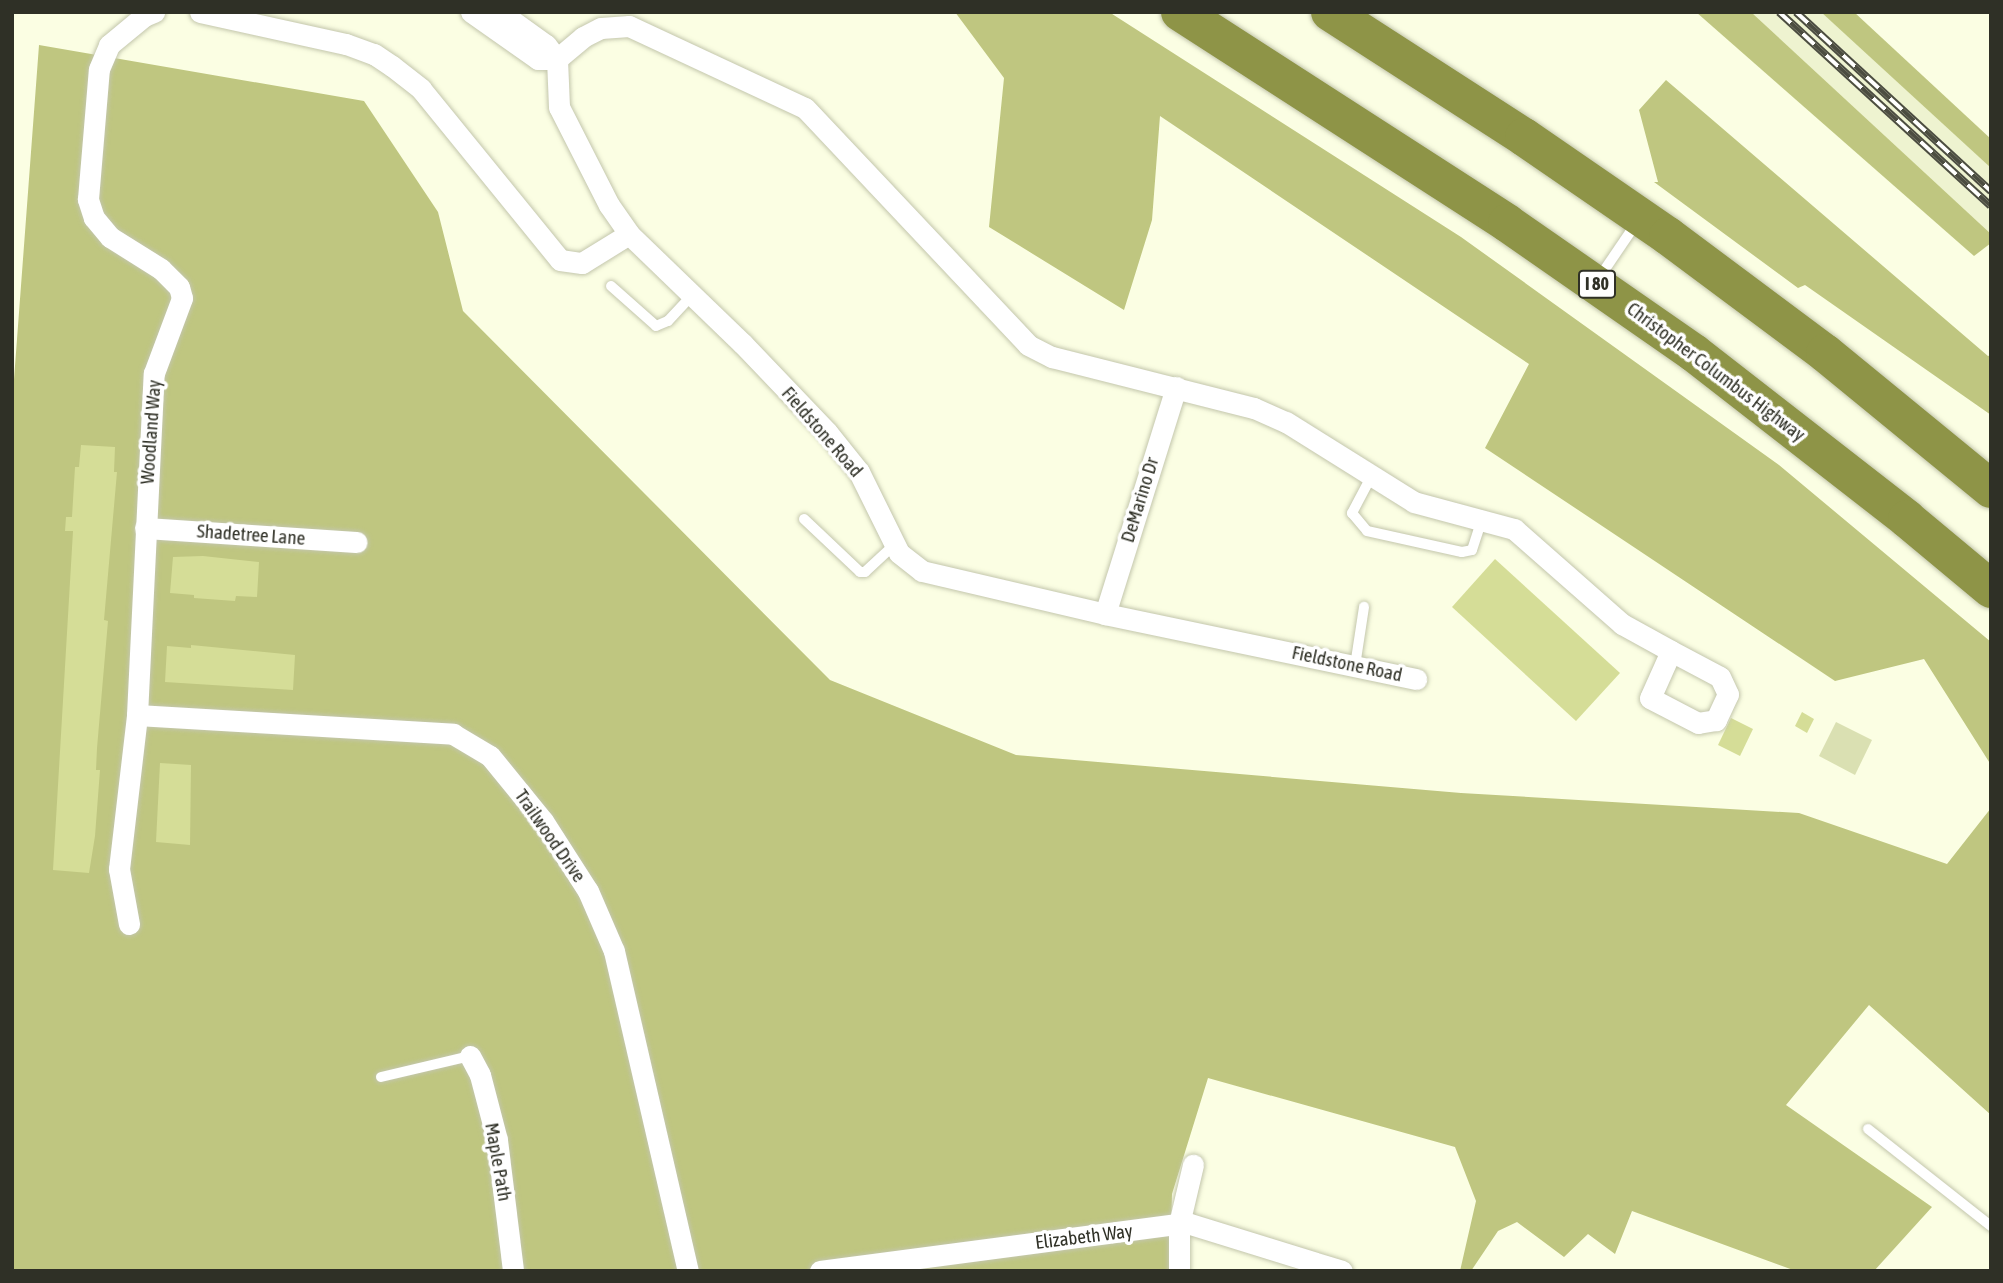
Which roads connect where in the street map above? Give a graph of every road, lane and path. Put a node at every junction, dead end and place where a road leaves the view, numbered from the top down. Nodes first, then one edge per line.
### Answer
1 (154, 12) edge
2 (200, 12) edge
3 (471, 12) edge
4 (500, 12) edge
5 (1180, 12) edge
6 (1330, 12) edge
7 (556, 59) junction
8 (1641, 216) junction
9 (629, 234) junction
10 (1595, 283) junction
11 (611, 286) dead end
12 (692, 295) junction
13 (1176, 387) junction
14 (1371, 477) junction
15 (1991, 489) edge
16 (804, 519) dead end
17 (1482, 519) junction
18 (145, 528) junction
19 (357, 542) dead end
20 (895, 544) junction
21 (1991, 589) edge
22 (1364, 607) dead end
23 (1105, 614) junction
24 (1671, 651) dead end
25 (1356, 666) junction
26 (1416, 678) dead end
27 (137, 715) junction
28 (129, 924) dead end
29 (470, 1056) joint
30 (381, 1077) dead end
31 (1868, 1129) dead end
32 (1193, 1165) dead end
33 (1179, 1224) junction
34 (1991, 1226) edge
35 (513, 1271) edge
36 (688, 1271) edge
37 (820, 1271) edge
38 (1179, 1271) edge
39 (1342, 1271) edge

1 - 18 street, Woodland Way
2 - 9 street
3 - 7 street
4 - 7 street
5 - 10 highway, Christopher Columbus Highway / I 80
6 - 8 highway
7 - 9 street, Fieldstone Road
7 - 13 street
8 - 10 lane
8 - 15 highway
9 - 12 street, Fieldstone Road
10 - 21 highway, Christopher Columbus Highway / I 80
11 - 12 lane
12 - 20 street, Fieldstone Road
13 - 14 street
13 - 23 street, DeMarino Dr
14 - 17 street
14 - 17 lane
16 - 20 lane
17 - 24 street
18 - 19 street, Shadetree Lane
18 - 27 street, Woodland Way
20 - 23 street, Fieldstone Road
22 - 25 lane
23 - 25 street, Fieldstone Road
25 - 26 street, Fieldstone Road
27 - 28 street, Woodland Way
27 - 36 street, Trailwood Drive
29 - 30 lane
29 - 35 street, Maple Path
31 - 34 lane
32 - 33 street
33 - 37 street, Elizabeth Way
33 - 38 street
33 - 39 street, Elizabeth Way

